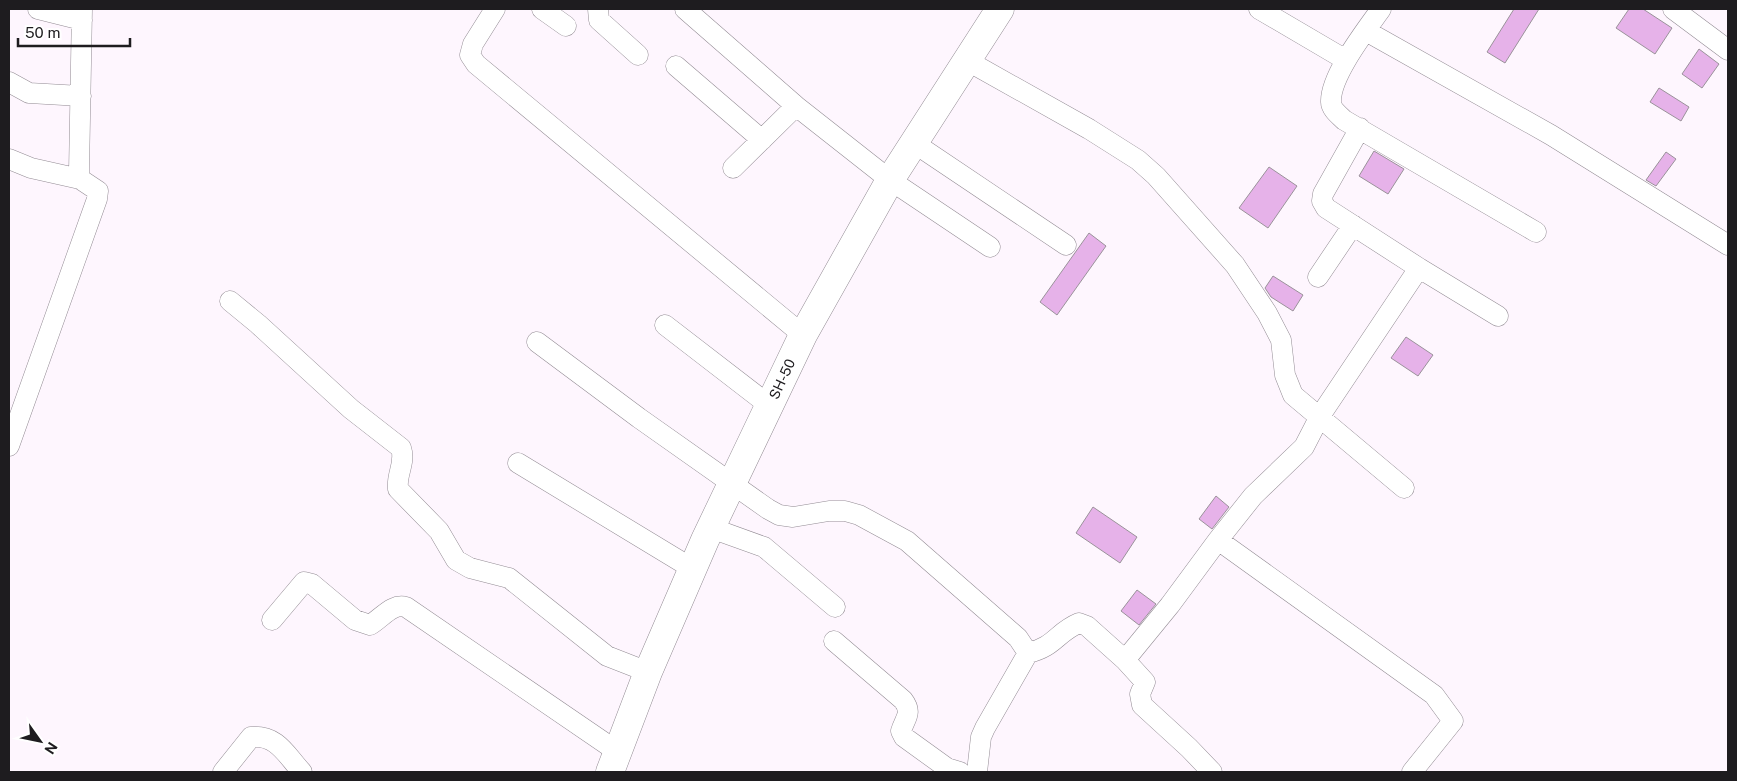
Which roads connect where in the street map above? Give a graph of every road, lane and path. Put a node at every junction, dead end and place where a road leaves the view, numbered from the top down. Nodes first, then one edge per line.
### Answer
1 (38, 9) edge
2 (542, 9) edge
3 (598, 9) edge
4 (686, 9) edge
5 (1000, 9) edge
6 (1259, 9) edge
7 (1381, 9) edge
8 (1673, 9) edge
9 (493, 10) edge
10 (82, 14) edge
11 (566, 26) dead end
12 (1366, 31) junction
13 (1728, 50) edge
14 (638, 55) dead end
15 (966, 60) junction
16 (1346, 60) junction
17 (676, 66) dead end
18 (9, 82) edge
19 (80, 96) junction
20 (796, 106) junction
21 (1360, 128) junction
22 (762, 140) junction
23 (914, 143) junction
24 (9, 159) edge
25 (734, 168) dead end
26 (80, 179) junction
27 (890, 180) junction
28 (1353, 225) junction
29 (1536, 232) dead end
30 (1728, 245) edge
31 (1066, 246) dead end
32 (990, 247) dead end
33 (1419, 268) junction
34 (1318, 277) dead end
35 (230, 301) dead end
36 (1498, 316) dead end
37 (665, 325) dead end
38 (803, 336) junction
39 (537, 342) dead end
40 (770, 406) junction
41 (1320, 416) junction
42 (9, 446) edge
43 (518, 463) dead end
44 (732, 486) junction
45 (1404, 488) dead end
46 (711, 528) junction
47 (1218, 540) junction
48 (693, 569) junction
49 (834, 607) dead end
50 (272, 620) dead end
51 (834, 641) dead end
52 (1028, 653) junction
53 (1125, 660) junction
54 (648, 672) junction
55 (613, 767) edge
56 (223, 772) edge
57 (302, 772) edge
58 (960, 772) edge
59 (977, 772) edge
60 (1212, 772) edge
61 (1412, 772) edge

1 - 10 street
2 - 11 street
3 - 14 street
4 - 20 street
5 - 15 highway, SH-50
6 - 16 street
7 - 12 street
8 - 13 street
9 - 38 street
10 - 19 street
12 - 16 street
12 - 30 street
15 - 23 highway, SH-50
15 - 41 street
16 - 21 street
17 - 22 street
18 - 19 street
19 - 26 street
20 - 22 street
20 - 27 street
21 - 28 street
21 - 29 street
22 - 25 street
23 - 27 highway, SH-50
23 - 31 street
24 - 26 street
26 - 42 street
27 - 32 street
27 - 38 highway, SH-50
28 - 33 street
28 - 34 street
33 - 36 street
33 - 41 street
35 - 54 street
37 - 40 street
38 - 40 highway, SH-50
39 - 44 street
40 - 44 highway, SH-50
41 - 45 street
41 - 47 street
43 - 48 street
44 - 46 highway, SH-50
44 - 52 street
46 - 48 highway, SH-50
46 - 49 street
47 - 53 street
47 - 61 street
48 - 54 highway, SH-50
50 - 55 street
51 - 58 street
52 - 53 street
52 - 59 street
53 - 60 street
54 - 55 highway, SH-50
56 - 57 street

